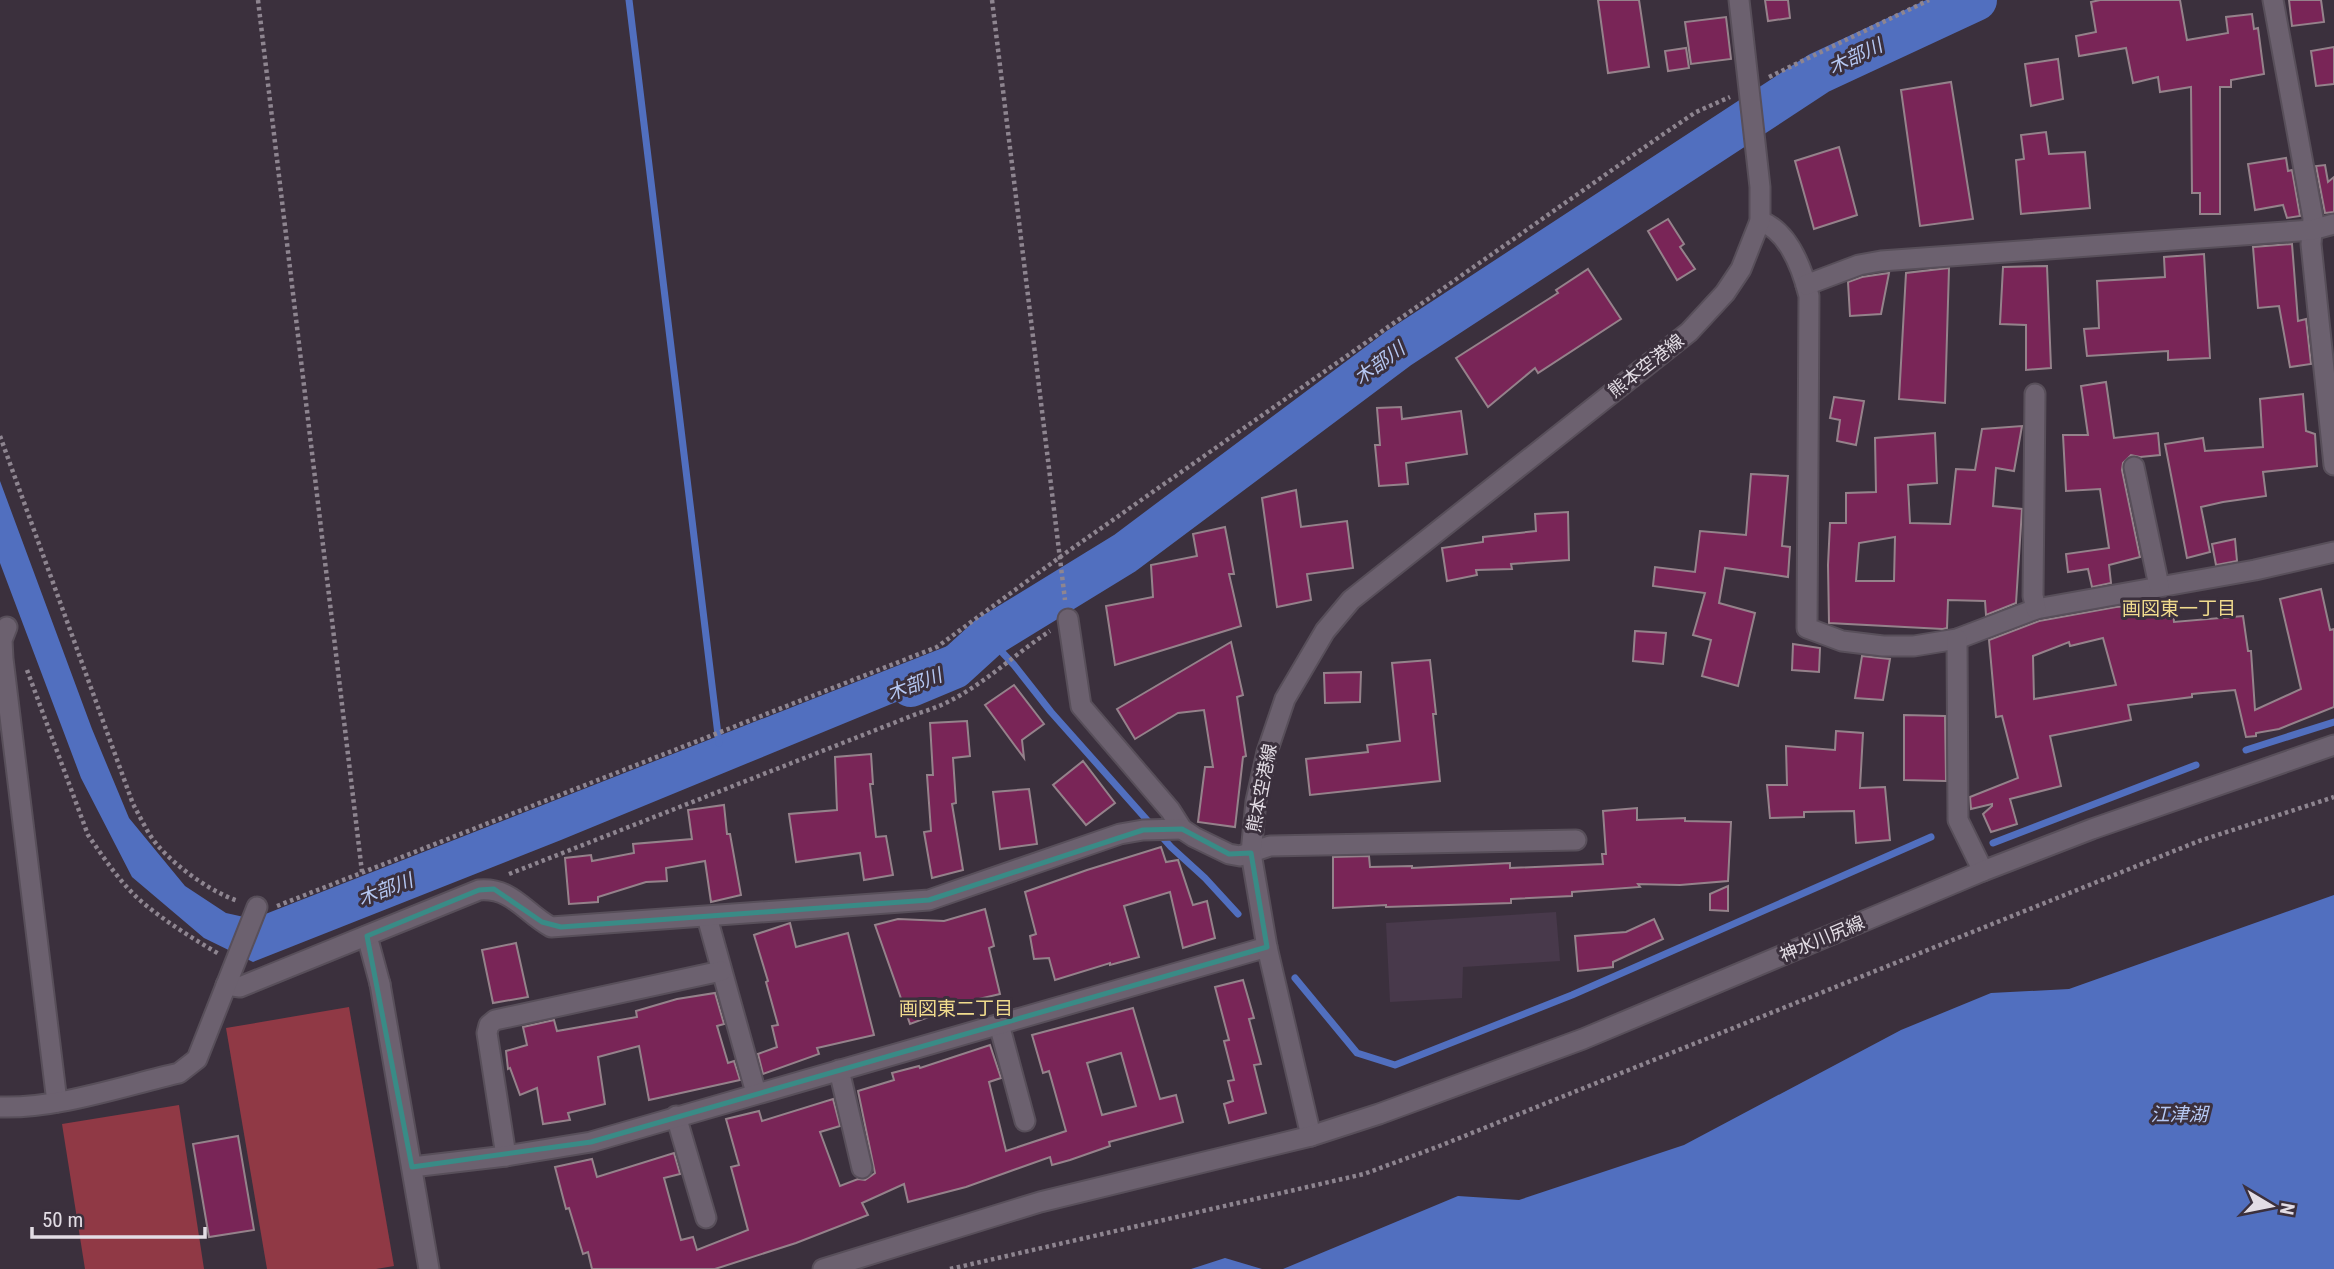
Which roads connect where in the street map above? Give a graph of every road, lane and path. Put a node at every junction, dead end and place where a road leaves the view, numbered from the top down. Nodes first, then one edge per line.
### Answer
1 (258, 0) edge
2 (992, 0) edge
3 (1739, 0) edge
4 (1929, 0) edge
5 (2273, 0) edge
6 (1750, 89) junction
7 (1760, 221) junction
8 (2334, 224) edge
9 (2312, 230) junction
10 (1806, 285) junction
11 (2035, 394) dead end
12 (0, 436) edge
13 (2334, 466) edge
14 (2134, 467) dead end
15 (2334, 552) edge
16 (1061, 560) junction
17 (2159, 586) junction
18 (2036, 609) junction
19 (1067, 615) junction
20 (7, 627) dead end
21 (1957, 639) junction
22 (27, 669) dead end
23 (2334, 745) edge
24 (2334, 797) edge
25 (1178, 829) junction
26 (1576, 840) dead end
27 (1251, 853) junction
28 (1983, 871) junction
29 (362, 872) junction
30 (494, 889) junction
31 (256, 909) junction
32 (707, 917) junction
33 (367, 936) junction
34 (1267, 947) junction
35 (234, 962) junction
36 (721, 971) junction
37 (226, 985) junction
38 (999, 1024) junction
39 (839, 1070) junction
40 (756, 1093) junction
41 (57, 1101) junction
42 (0, 1107) edge
43 (676, 1116) junction
44 (1025, 1121) dead end
45 (1311, 1136) junction
46 (506, 1156) junction
47 (412, 1167) junction
48 (862, 1168) dead end
49 (706, 1219) dead end
50 (429, 1269) edge
51 (823, 1269) edge
52 (950, 1269) edge

1 - 29 path
2 - 16 path
3 - 6 street
4 - 6 path
5 - 9 street
6 - 7 street, 熊本空港線
6 - 16 path
7 - 10 street
7 - 27 street, 熊本空港線
8 - 9 street
9 - 10 street
9 - 13 street
10 - 21 street
11 - 18 street
12 - 31 path
14 - 17 street
15 - 17 street
16 - 19 path
16 - 29 path
17 - 18 street
18 - 21 street
19 - 25 street
19 - 30 path
20 - 41 street
21 - 28 street
22 - 35 path
23 - 28 street, 神水川尻線
24 - 52 path
25 - 27 street
25 - 32 street
26 - 27 street
27 - 34 street, 熊本空港線
28 - 45 street, 神水川尻線
29 - 31 path
30 - 32 street
30 - 33 street
31 - 35 street
32 - 36 street
33 - 37 street
33 - 47 street
34 - 38 street
34 - 45 street, 熊本空港線
35 - 37 street
36 - 40 street
36 - 46 street
37 - 41 street
38 - 39 street
38 - 44 street
39 - 40 street
39 - 48 street
40 - 43 street
41 - 42 street
43 - 46 street
43 - 49 street
45 - 51 street
46 - 47 street
47 - 50 street

